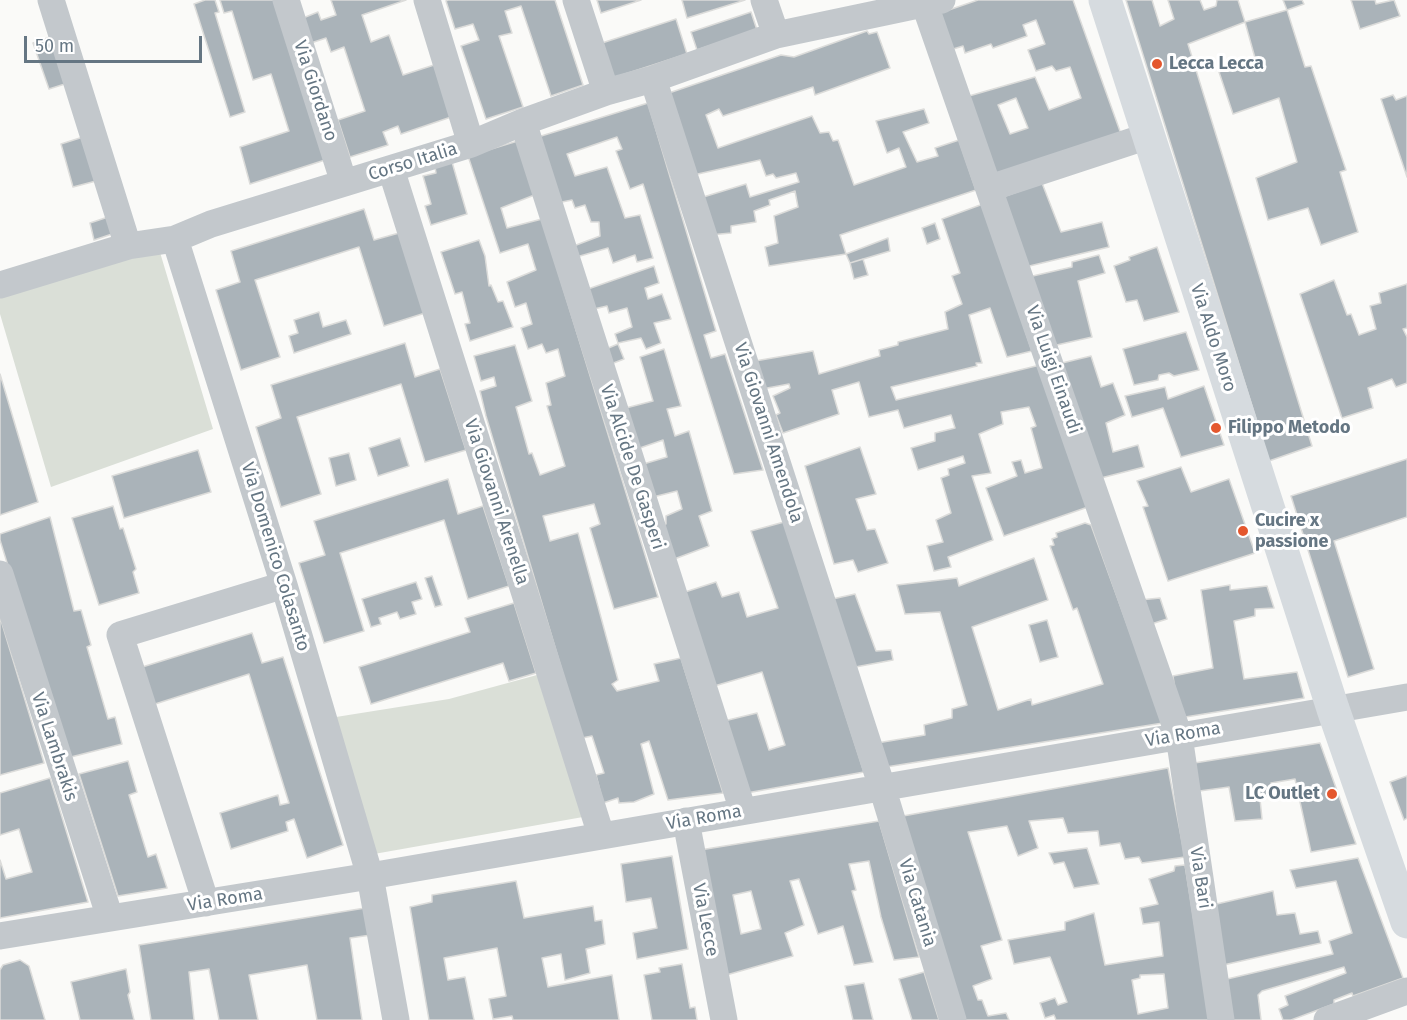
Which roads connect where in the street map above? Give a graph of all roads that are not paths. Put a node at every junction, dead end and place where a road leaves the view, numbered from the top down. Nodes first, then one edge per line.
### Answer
1 (51, 0) edge
2 (286, 0) edge
3 (427, 0) edge
4 (576, 0) edge
5 (764, 0) edge
6 (1105, 0) edge
7 (934, 3) edge
8 (776, 35) junction
9 (653, 79) junction
10 (606, 92) junction
11 (523, 122) junction
12 (1148, 136) junction
13 (471, 144) junction
14 (391, 169) junction
15 (344, 183) junction
16 (990, 188) junction
17 (175, 239) junction
18 (128, 246) junction
19 (0, 285) edge
20 (0, 574) edge
21 (284, 585) junction
22 (1407, 697) edge
23 (1333, 709) junction
24 (1179, 736) junction
25 (882, 787) junction
26 (743, 811) junction
27 (686, 821) junction
28 (602, 836) junction
29 (370, 876) junction
30 (206, 903) junction
31 (110, 918) junction
32 (1407, 922) edge
33 (0, 936) edge
34 (1407, 992) edge
35 (396, 1020) edge
36 (724, 1020) edge
37 (952, 1020) edge
38 (1221, 1020) edge
39 (1327, 1020) edge

1 - 18 street
2 - 15 street, Via Giordano
3 - 13 street
4 - 10 street
5 - 8 street
6 - 12 street, Via Aldo Moro
7 - 8 street, Corso Italia
7 - 16 street, Via Luigi Einaudi
8 - 9 street, Corso Italia
9 - 10 street, Corso Italia
9 - 25 street, Via Giovanni Amendola
10 - 11 street, Corso Italia
11 - 13 street, Corso Italia
11 - 26 street, Via Alcide De Gasperi
12 - 16 street
12 - 23 street, Via Aldo Moro
13 - 14 street, Corso Italia
14 - 15 street, Corso Italia
14 - 28 street, Via Giovanni Arenella
15 - 17 street, Corso Italia
16 - 24 street, Via Luigi Einaudi
17 - 18 street, Corso Italia
17 - 21 street, Via Domenico Colasanto
18 - 19 street, Corso Italia
20 - 31 street, Via Lambrakis
21 - 29 street, Via Domenico Colasanto
21 - 30 street
22 - 23 street, Via Roma
23 - 24 street, Via Roma
23 - 32 street, Via Aldo Moro
24 - 25 street, Via Roma
24 - 38 street, Via Bari
25 - 26 street, Via Roma
25 - 37 street, Via Catania
26 - 27 street, Via Roma
27 - 28 street, Via Roma
27 - 36 street, Via Lecce
28 - 29 street, Via Roma
29 - 30 street, Via Roma
29 - 35 street, Via Domenico Colasanto
30 - 31 street, Via Roma
31 - 33 street, Via Roma
34 - 39 street

